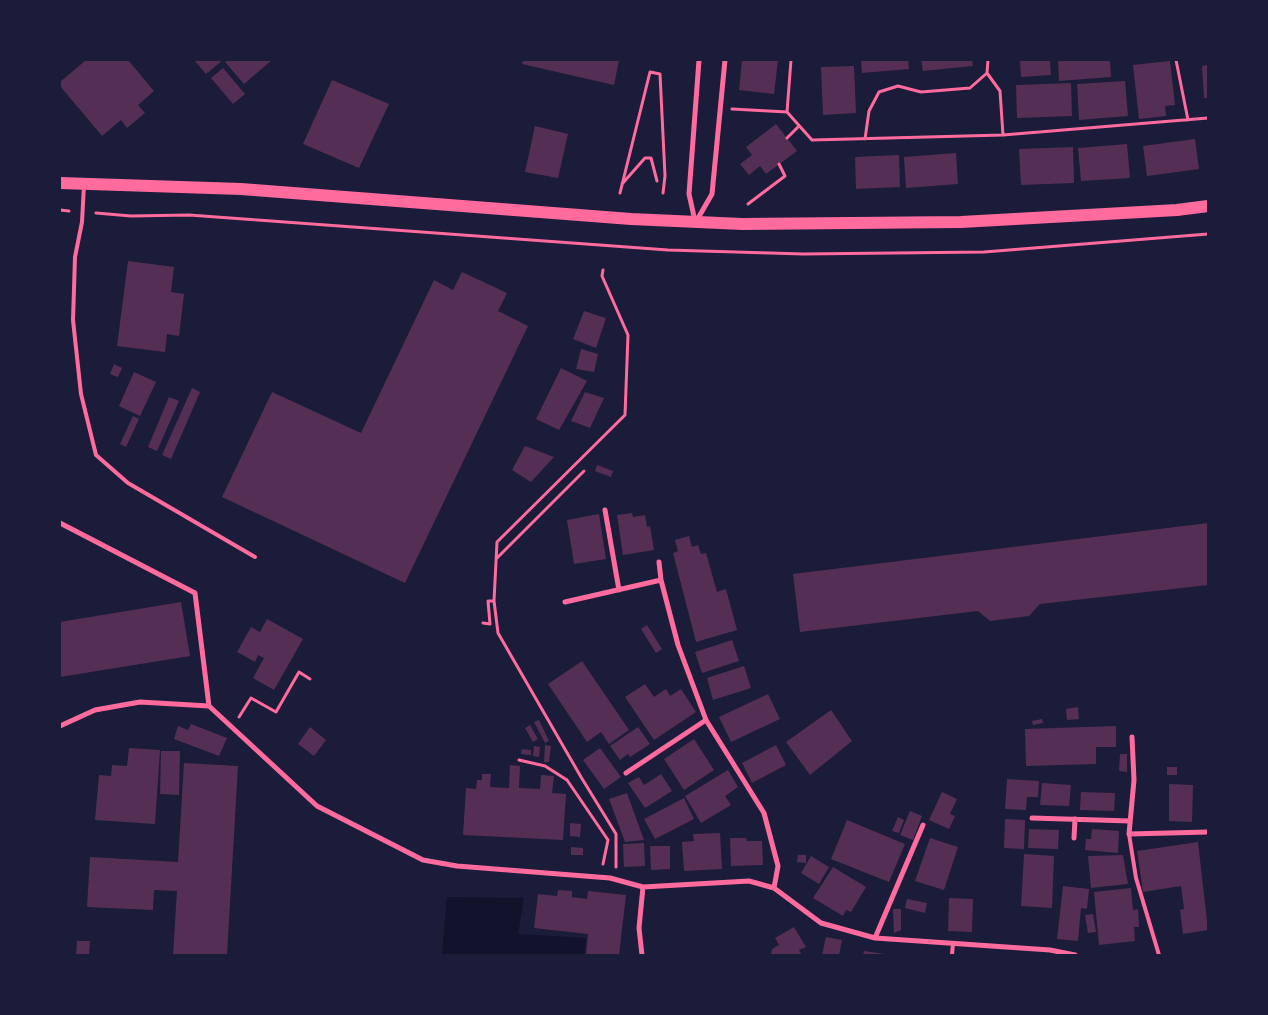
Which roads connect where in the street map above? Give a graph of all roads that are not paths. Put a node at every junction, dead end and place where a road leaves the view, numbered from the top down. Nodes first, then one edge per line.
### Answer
1 (699, 60) edge
2 (725, 60) edge
3 (60, 183) edge
4 (84, 185) junction
5 (1208, 206) edge
6 (696, 222) junction
7 (605, 510) dead end
8 (60, 523) edge
9 (255, 557) dead end
10 (659, 562) dead end
11 (661, 580) junction
12 (619, 590) junction
13 (565, 602) dead end
14 (209, 706) junction
15 (706, 720) junction
16 (60, 726) edge
17 (1132, 737) dead end
18 (626, 773) dead end
19 (1032, 818) dead end
20 (1075, 819) junction
21 (1130, 821) junction
22 (924, 825) dead end
23 (1208, 832) edge
24 (1129, 834) junction
25 (1074, 838) dead end
26 (643, 887) junction
27 (774, 888) junction
28 (875, 938) junction
29 (953, 943) junction
30 (642, 955) edge
31 (952, 955) edge
32 (1074, 955) edge
33 (1159, 955) edge

1 - 6 street
2 - 6 street
3 - 4 main road
4 - 6 main road
4 - 9 lane
5 - 6 main road
7 - 12 street
8 - 14 street
10 - 11 street
11 - 12 street
11 - 15 street
12 - 13 street
14 - 16 street
14 - 26 street
15 - 18 street
15 - 27 street
17 - 21 street
19 - 20 street
20 - 21 street
20 - 25 street
21 - 24 street
22 - 28 street
23 - 24 street
24 - 33 lane
26 - 27 street
26 - 30 street
27 - 28 street
28 - 29 street
29 - 31 lane
29 - 32 street

